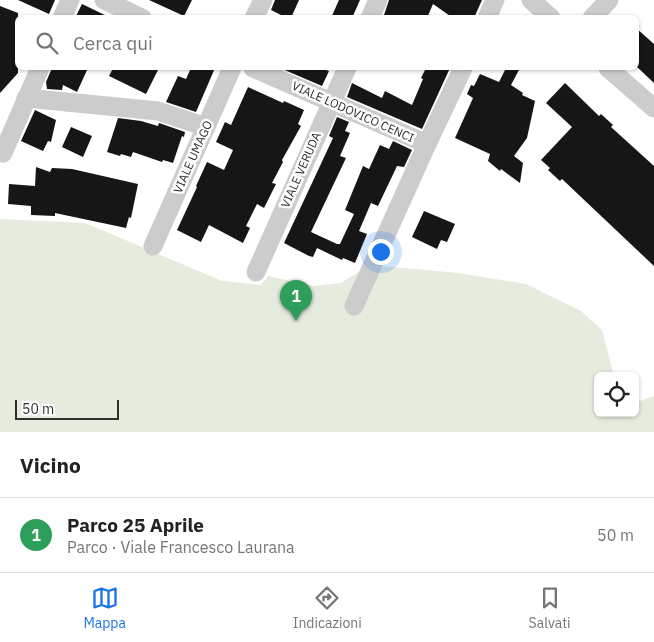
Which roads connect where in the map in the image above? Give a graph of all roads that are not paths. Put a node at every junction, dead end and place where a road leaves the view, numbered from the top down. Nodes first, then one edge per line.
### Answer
1 (70, 0) edge
2 (104, 0) edge
3 (263, 0) edge
4 (378, 0) edge
5 (495, 0) edge
6 (531, 0) edge
7 (609, 0) edge
8 (63, 15) edge
9 (136, 15) edge
10 (256, 15) edge
11 (371, 15) edge
12 (488, 15) edge
13 (548, 15) edge
14 (595, 15) edge
15 (39, 70) edge
16 (231, 70) edge
17 (257, 70) edge
18 (346, 70) edge
19 (462, 70) edge
20 (610, 70) edge
21 (26, 98) junction
22 (330, 103) junction
23 (654, 108) edge
24 (206, 127) junction
25 (427, 144) junction
26 (2, 152) edge
27 (153, 246) dead end
28 (256, 272) dead end
29 (354, 306) dead end

1 - 8 street
2 - 9 street
3 - 10 street
4 - 11 street
5 - 12 street
6 - 13 street
7 - 14 street
15 - 21 street
16 - 24 street, VIALE UMAGO
17 - 22 street, VIALE LODOVICO CENCI
18 - 22 street, VIALE VERUDA
19 - 25 street
20 - 23 street
21 - 24 street
21 - 26 street
22 - 25 street, VIALE LODOVICO CENCI
22 - 28 street, VIALE VERUDA
24 - 27 street, VIALE UMAGO
25 - 29 street

